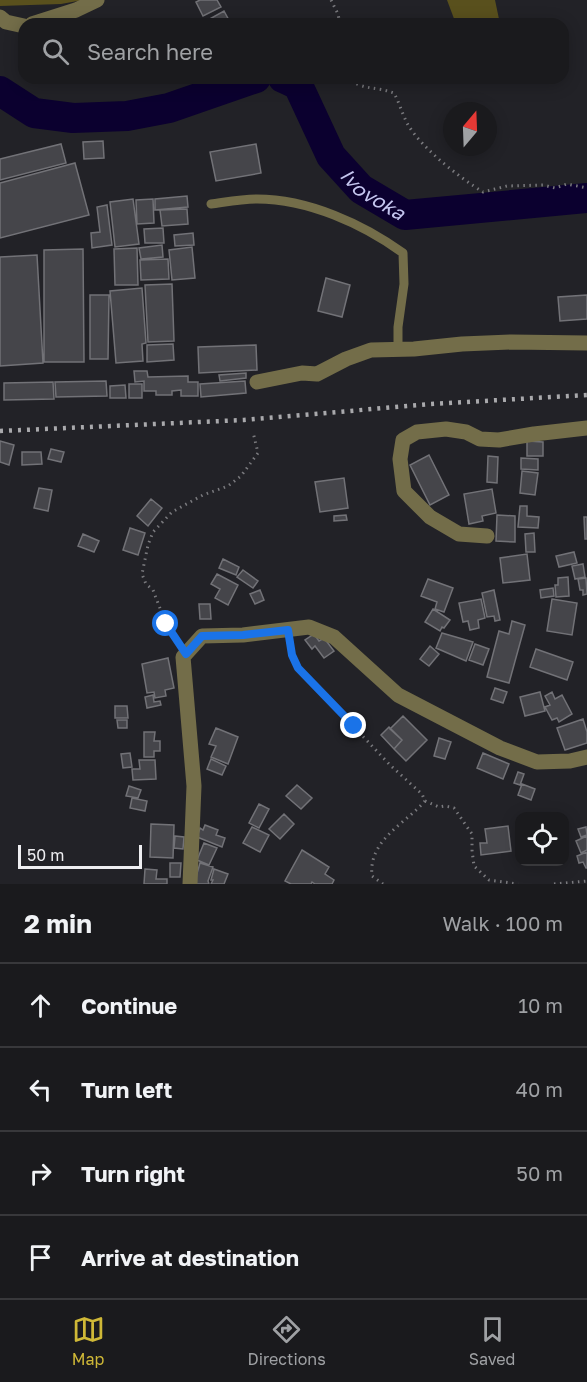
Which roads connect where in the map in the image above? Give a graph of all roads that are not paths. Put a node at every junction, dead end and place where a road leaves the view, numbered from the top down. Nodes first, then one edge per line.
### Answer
1 (97, 0) edge
2 (0, 18) edge
3 (51, 18) edge
4 (18, 25) edge
5 (211, 204) dead end
6 (587, 343) edge
7 (398, 350) junction
8 (257, 382) dead end
9 (587, 428) edge
10 (487, 536) dead end
11 (587, 757) edge
12 (570, 761) junction
13 (587, 764) edge
14 (190, 884) edge

1 - 3 street
2 - 4 street
5 - 7 lane
6 - 7 street
7 - 8 street
9 - 10 street
11 - 12 street
12 - 13 street
12 - 14 street

